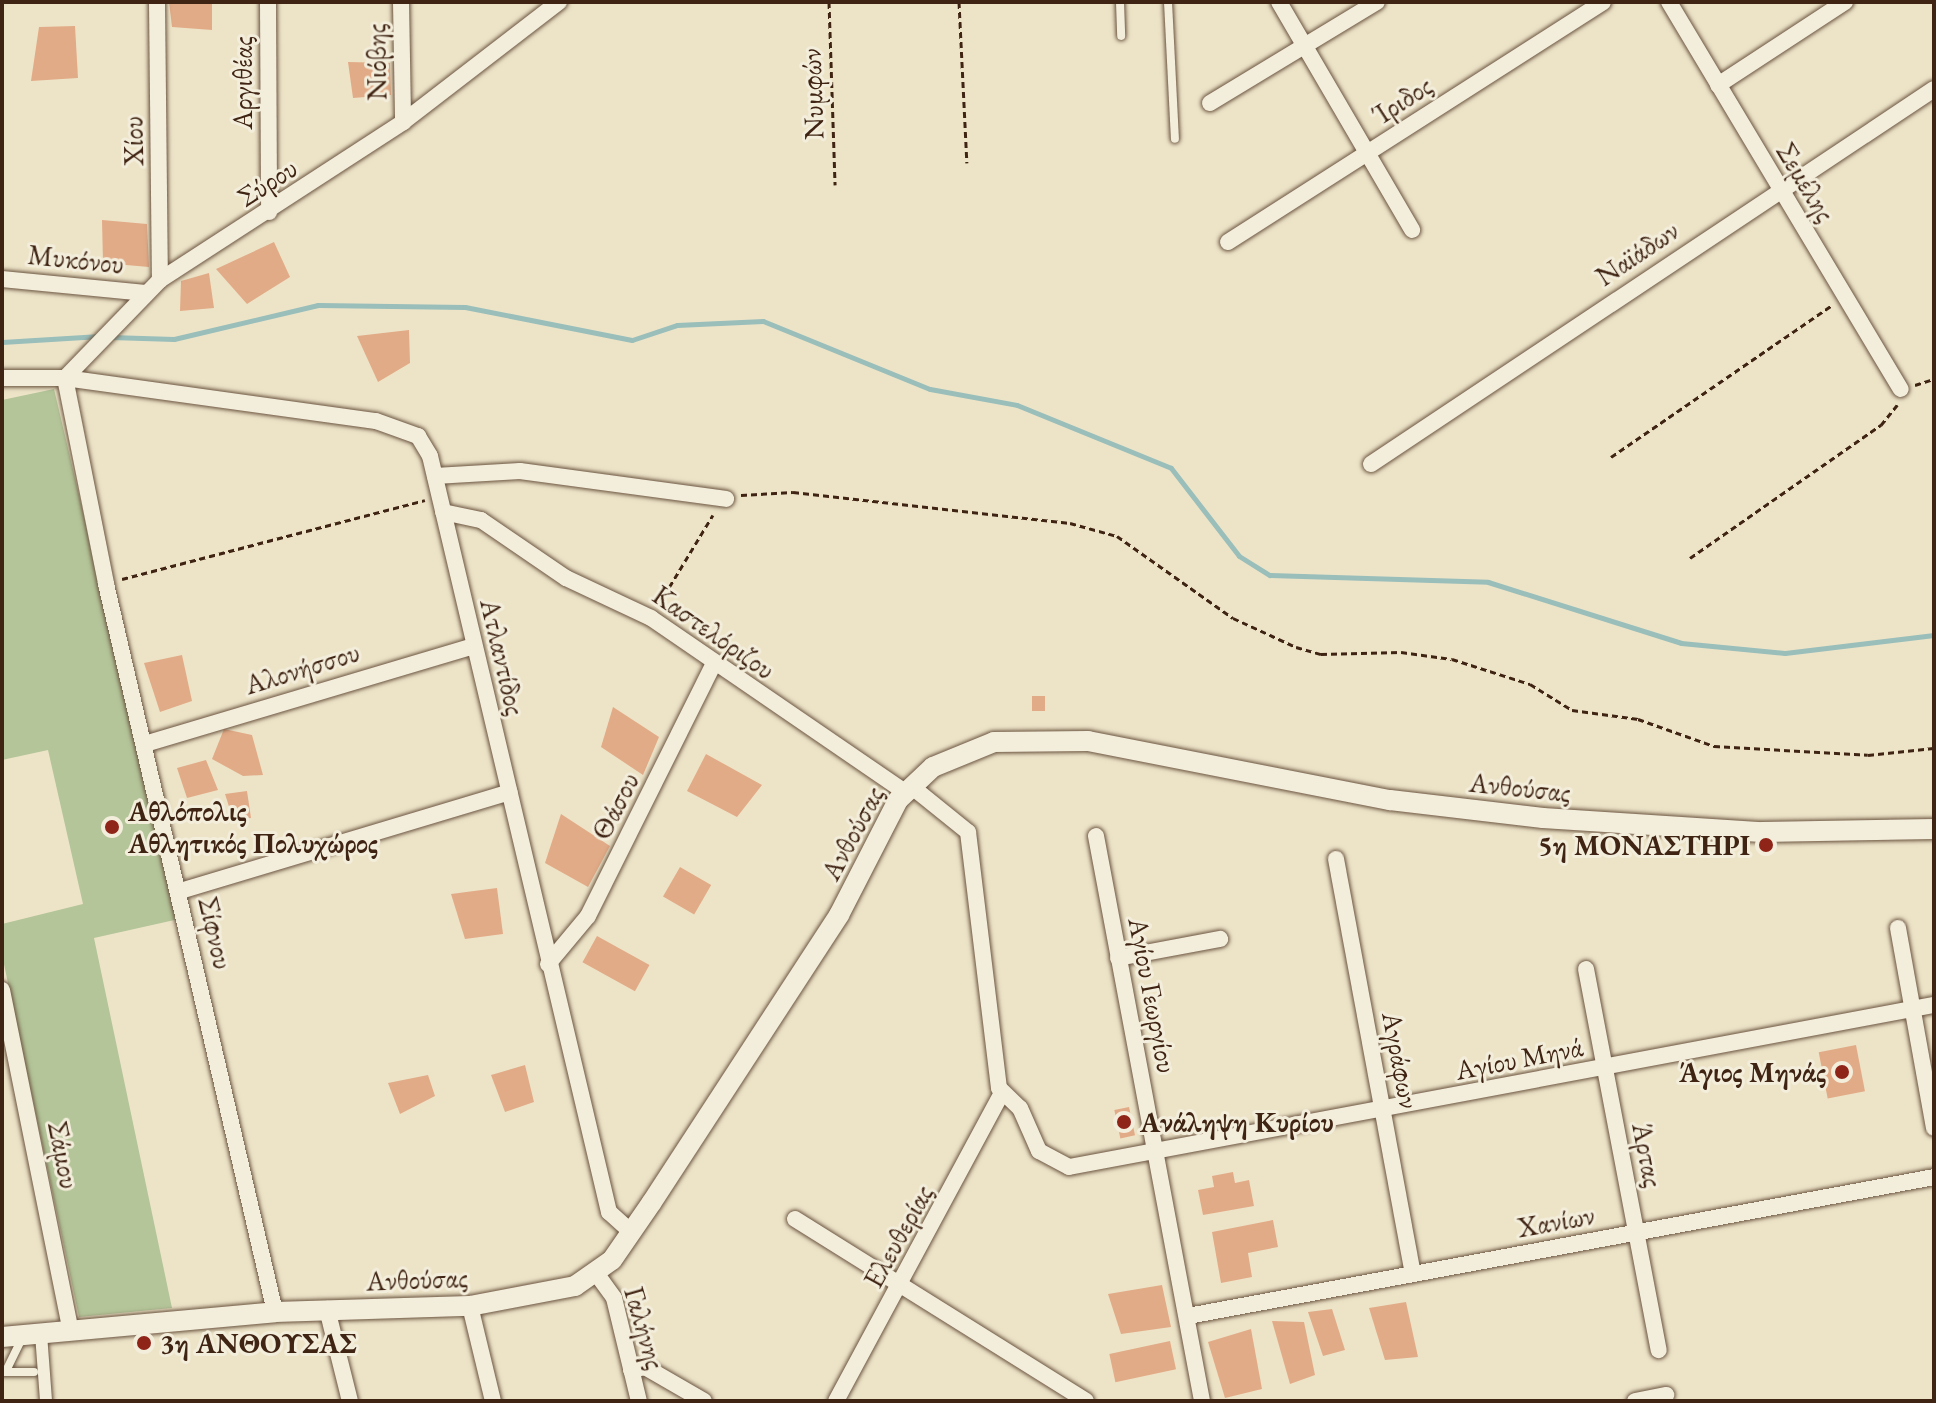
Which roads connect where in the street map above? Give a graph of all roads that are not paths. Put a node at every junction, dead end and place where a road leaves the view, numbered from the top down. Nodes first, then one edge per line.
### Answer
1 (157, 2) edge
2 (268, 2) edge
3 (401, 2) edge
4 (559, 2) edge
5 (1120, 2) edge
6 (1168, 2) edge
7 (1279, 2) edge
8 (1377, 2) edge
9 (1603, 2) edge
10 (1669, 2) edge
11 (1845, 2) edge
12 (1121, 36) dead end
13 (1305, 47) junction
14 (1718, 85) junction
15 (1934, 89) edge
16 (1210, 103) dead end
17 (403, 122) junction
18 (1175, 139) dead end
19 (1367, 153) junction
20 (1779, 189) junction
21 (269, 212) junction
22 (1412, 230) dead end
23 (1228, 242) dead end
24 (2, 279) edge
25 (160, 280) junction
26 (145, 293) junction
27 (2, 378) edge
28 (65, 378) junction
29 (1901, 389) road end
30 (1371, 464) dead end
31 (435, 476) junction
32 (726, 499) road end
33 (442, 504) junction
34 (474, 646) junction
35 (714, 663) junction
36 (145, 744) junction
37 (908, 789) junction
38 (509, 792) junction
39 (1934, 829) edge
40 (1096, 836) dead end
41 (1336, 859) dead end
42 (180, 891) junction
43 (1898, 928) dead end
44 (1220, 939) dead end
45 (1118, 958) junction
46 (548, 964) junction
47 (1586, 969) dead end
48 (2, 990) edge
49 (1934, 1005) edge
50 (1912, 1009) junction
51 (1605, 1068) junction
52 (1001, 1094) junction
53 (1385, 1110) junction
54 (1934, 1128) edge
55 (1158, 1148) junction
56 (1934, 1177) edge
57 (795, 1219) dead end
58 (632, 1233) junction
59 (1637, 1233) junction
60 (596, 1273) junction
61 (1413, 1273) junction
62 (901, 1283) junction
63 (470, 1306) junction
64 (327, 1309) junction
65 (275, 1312) junction
66 (1188, 1316) junction
67 (71, 1331) junction
68 (32, 1335) junction
69 (2, 1337) edge
70 (1659, 1350) dead end
71 (631, 1370) junction
72 (4, 1372) edge
73 (34, 1372) dead end
74 (1666, 1395) dead end
75 (46, 1401) edge
76 (350, 1401) edge
77 (493, 1401) edge
78 (639, 1401) edge
79 (704, 1401) edge
80 (836, 1401) edge
81 (1086, 1401) edge
82 (1202, 1401) edge
83 (1635, 1401) edge

1 - 25 street, Χίου
2 - 21 street, Αργιθέας
3 - 17 street, Νιόβης
4 - 17 street, Σύρου
5 - 12 lane
6 - 18 lane
7 - 13 street
8 - 13 street
9 - 19 street, Ίριδος
10 - 14 street, Σεμέλης
11 - 14 street
13 - 16 street
13 - 19 street
14 - 20 street, Σεμέλης
15 - 20 street, Ναϊάδων
17 - 21 street, Σύρου
19 - 22 street
19 - 23 street, Ίριδος
20 - 29 street, Σεμέλης
20 - 30 street, Ναϊάδων
21 - 25 street, Σύρου
24 - 26 street, Μυκόνου
25 - 26 street, Σύρου
26 - 28 street, Σύρου
27 - 28 street
28 - 31 street, Ατλαντίδος
28 - 36 street, Σίφνου
31 - 32 street
31 - 33 street, Ατλαντίδος
33 - 34 street, Ατλαντίδος
33 - 35 street, Καστελόριζου
34 - 36 street, Αλονήσσου
34 - 38 street, Ατλαντίδος
35 - 37 street, Καστελόριζου
35 - 46 street, Θάσου
36 - 42 street, Σίφνου
37 - 39 street, Ανθούσας
37 - 52 street, Καστελόριζου
37 - 58 street, Ανθούσας
38 - 42 street
38 - 46 street, Ατλαντίδος
40 - 45 street, Αγίου Γεωργίου
41 - 53 street, Αγράφων
42 - 65 street, Σίφνου
43 - 50 street
44 - 45 street
45 - 55 street, Αγίου Γεωργίου
46 - 58 street, Ατλαντίδος
47 - 51 street, Άρτας
48 - 67 street, Σάμου
49 - 50 street, Αγίου Μηνά
50 - 51 street, Αγίου Μηνά
50 - 54 street
51 - 53 street, Αγίου Μηνά
51 - 59 street, Άρτας
52 - 55 street, Αγίου Μηνά
52 - 62 street, Ελευθερίας
53 - 55 street, Αγίου Μηνά
53 - 61 street, Αγράφων
55 - 66 street, Αγίου Γεωργίου
56 - 59 street, Χανίων
57 - 62 street
58 - 60 street, Ανθούσας
59 - 61 street, Χανίων
59 - 70 street, Άρτας
60 - 63 street, Ανθούσας
60 - 71 street, Γαλήνης
61 - 66 street, Χανίων
62 - 80 street, Ελευθερίας
62 - 81 street
63 - 64 street, Ανθούσας
63 - 77 street
64 - 65 street, Ανθούσας
64 - 76 street
65 - 67 street, Ανθούσας
66 - 82 street, Αγίου Γεωργίου
67 - 68 street, Ανθούσας
68 - 69 street, Ανθούσας
68 - 72 lane
68 - 75 street
71 - 78 street, Γαλήνης
71 - 79 street
72 - 73 lane
74 - 83 street

